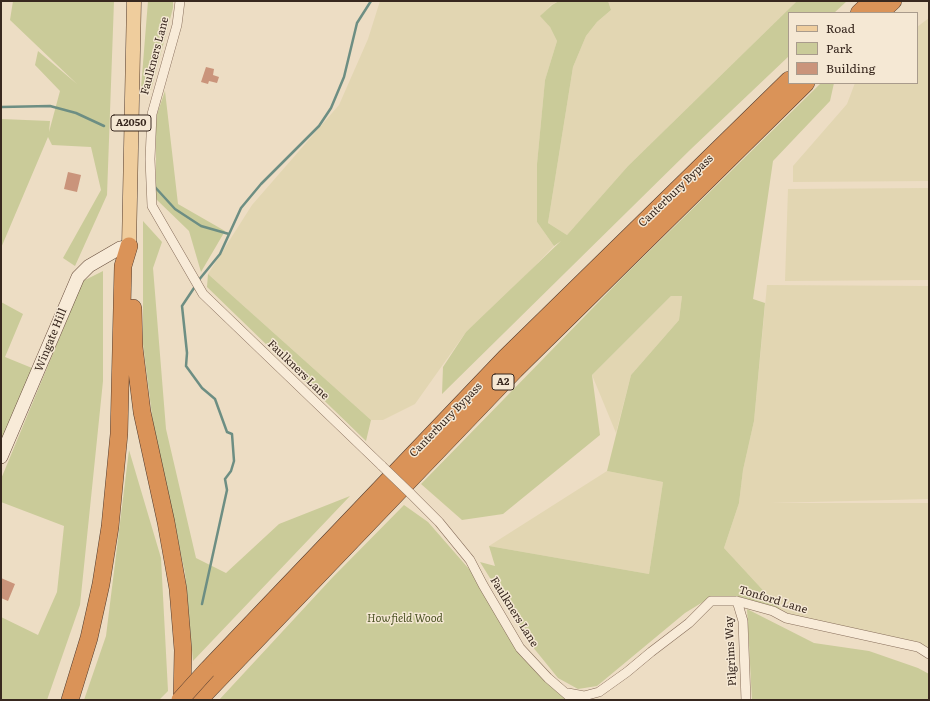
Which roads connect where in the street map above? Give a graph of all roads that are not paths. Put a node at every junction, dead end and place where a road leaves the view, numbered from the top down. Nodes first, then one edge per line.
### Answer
1 (134, 1) edge
2 (180, 1) edge
3 (872, 1) edge
4 (893, 1) edge
5 (860, 12) edge
6 (881, 12) edge
7 (788, 81) edge
8 (805, 84) edge
9 (128, 246) junction
10 (1, 457) edge
11 (737, 601) junction
12 (929, 654) edge
13 (204, 695) edge
14 (570, 697) edge
15 (70, 700) edge
16 (181, 700) edge
17 (746, 700) edge

1 - 9 main road, A2050
2 - 14 street, Faulkners Lane, bridge
3 - 5 highway
4 - 6 highway
7 - 16 highway, Canterbury Bypass / A2, bridge
8 - 13 highway, Canterbury Bypass / A2
9 - 10 street, Wingate Hill
9 - 15 highway
9 - 16 highway
11 - 12 street, Tonford Lane
11 - 14 street, Tonford Lane
11 - 17 street, Pilgrims Way

